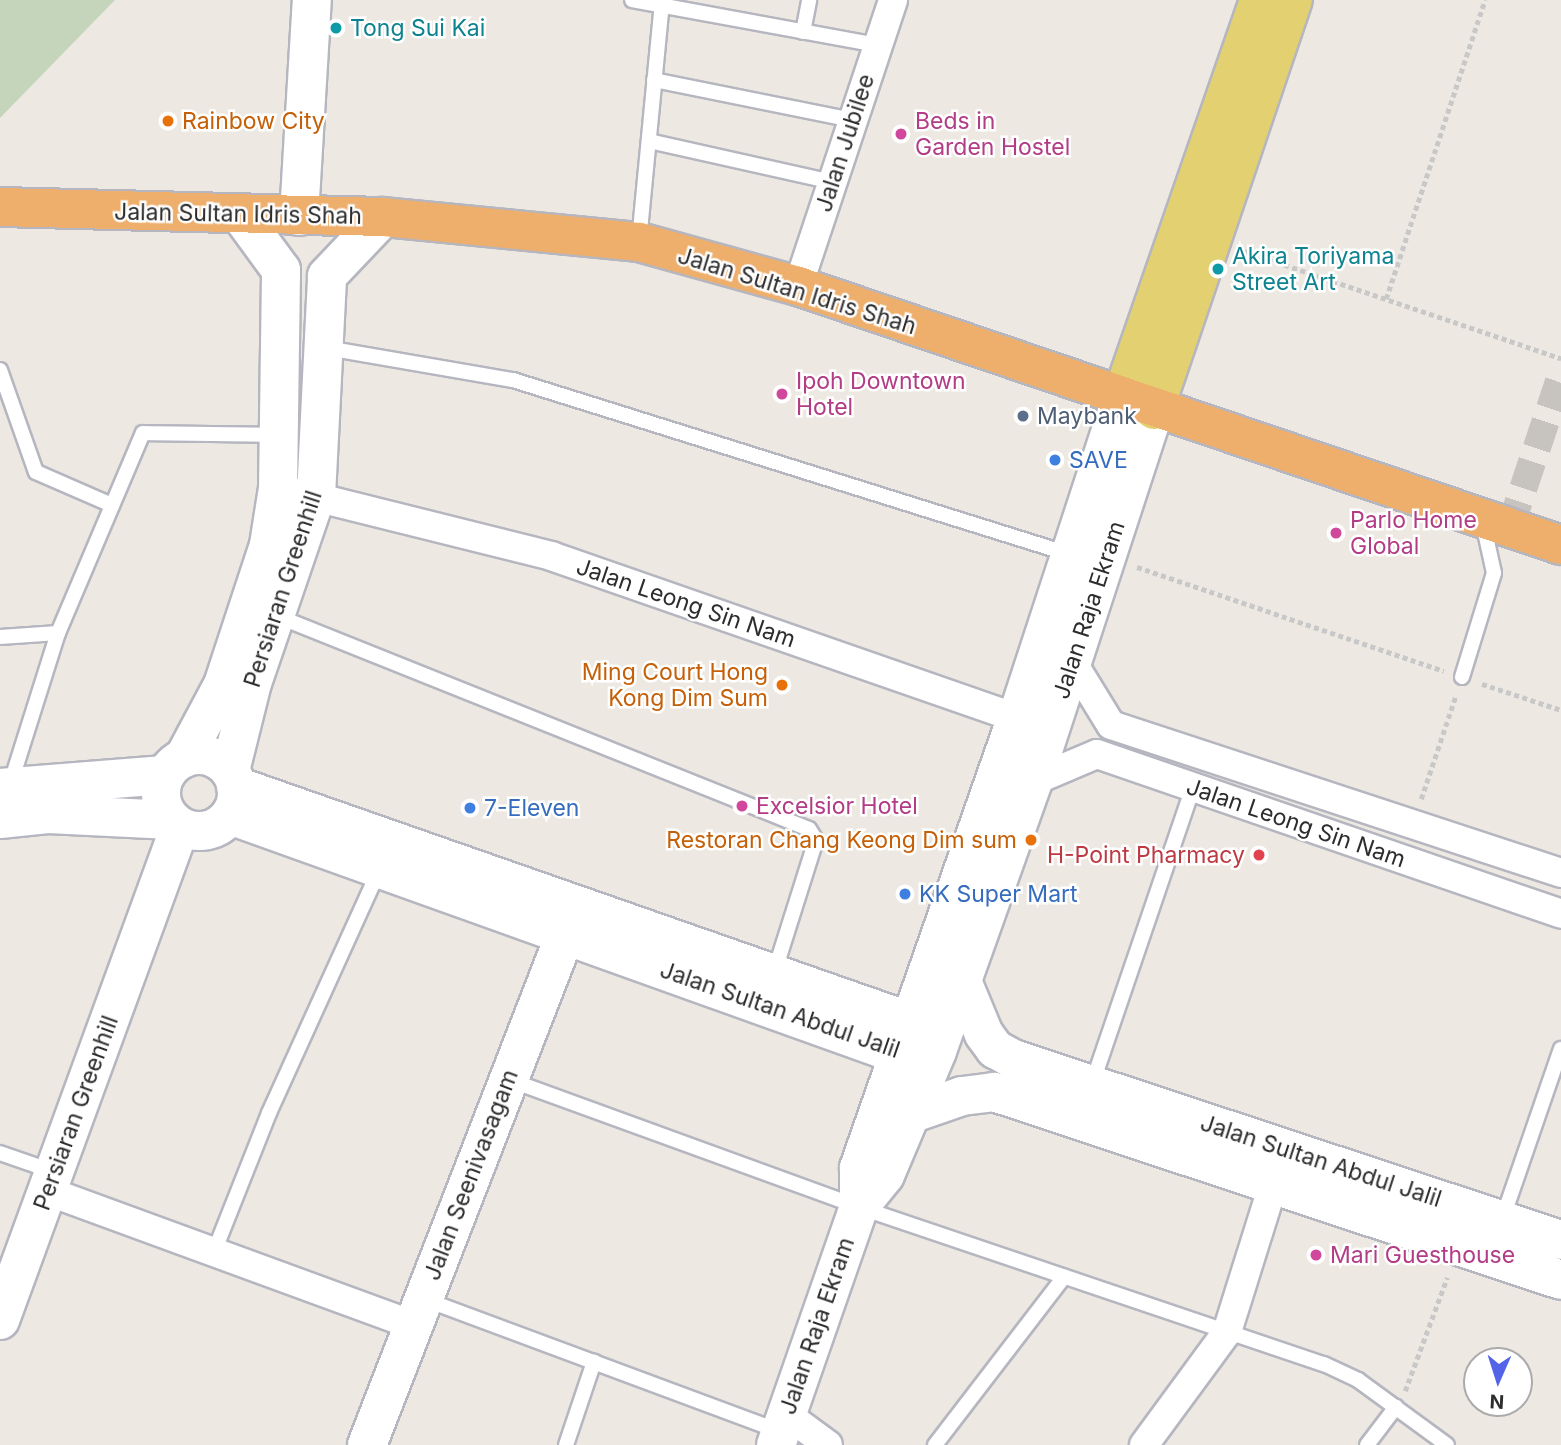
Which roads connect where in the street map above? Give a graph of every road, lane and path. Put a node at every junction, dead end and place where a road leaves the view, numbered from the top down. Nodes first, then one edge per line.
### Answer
1 (312, 0) edge
2 (632, 0) edge
3 (809, 0) edge
4 (893, 0) edge
5 (1259, 0) edge
6 (1293, 0) edge
7 (1485, 0) edge
8 (661, 4) edge
9 (803, 32) junction
10 (878, 45) junction
11 (654, 80) junction
12 (853, 120) junction
13 (649, 141) junction
14 (832, 182) junction
15 (0, 207) edge
16 (240, 214) junction
17 (299, 216) junction
18 (383, 217) junction
19 (1212, 240) junction
20 (639, 242) junction
21 (798, 286) junction
22 (1386, 299) junction
23 (327, 348) junction
24 (1561, 358) edge
25 (0, 370) edge
26 (1138, 404) junction
27 (280, 435) junction
28 (278, 488) junction
29 (316, 496) junction
30 (112, 505) junction
31 (1482, 518) junction
32 (1561, 545) edge
33 (1089, 555) junction
34 (275, 615) junction
35 (58, 633) junction
36 (0, 637) edge
37 (1071, 660) junction
38 (1462, 677) junction
39 (1561, 710) edge
40 (1034, 723) junction
41 (174, 766) junction
42 (1033, 781) junction
43 (1193, 787) junction
44 (232, 791) junction
45 (3, 798) edge
46 (176, 823) junction
47 (1412, 824) junction
48 (379, 869) junction
49 (1561, 873) edge
50 (1561, 914) edge
51 (570, 920) junction
52 (774, 974) junction
53 (962, 981) junction
54 (905, 1038) junction
55 (1561, 1049) edge
56 (937, 1051) junction
57 (509, 1079) junction
58 (1091, 1087) junction
59 (913, 1113) junction
60 (0, 1153) edge
61 (51, 1181) junction
62 (1273, 1185) junction
63 (859, 1207) junction
64 (1502, 1220) junction
65 (1561, 1240) edge
66 (1458, 1246) junction
67 (214, 1252) junction
68 (1064, 1277) junction
69 (1561, 1280) edge
70 (418, 1312) junction
71 (0, 1320) edge
72 (1227, 1332) junction
73 (594, 1362) junction
74 (1396, 1407) junction
75 (781, 1430) edge
76 (367, 1445) edge
77 (566, 1445) edge
78 (828, 1445) edge
79 (935, 1445) edge
80 (1144, 1445) edge
81 (1367, 1445) edge
82 (1447, 1445) edge

1 - 17 street
2 - 8 lane
3 - 9 lane
4 - 10 street, Jalan Jubilee
5 - 26 main road, Jalan Raja Ekram
6 - 19 main road, Jalan Raja Ekram
7 - 22 path
8 - 9 lane
8 - 11 lane
9 - 10 lane
10 - 12 street, Jalan Jubilee
11 - 12 lane
11 - 13 lane
12 - 14 street, Jalan Jubilee
13 - 14 lane
13 - 20 lane
14 - 21 street, Jalan Jubilee
15 - 16 highway, Jalan Sultan Idris Shah
16 - 17 highway, Jalan Sultan Idris Shah
16 - 27 street, Persiaran Greenhill
17 - 18 highway, Jalan Sultan Idris Shah
18 - 20 highway, Jalan Sultan Idris Shah
18 - 23 street, Persiaran Greenhill
19 - 22 path
19 - 26 main road, Jalan Raja Ekram
20 - 21 highway, Jalan Sultan Idris Shah
21 - 26 highway, Jalan Sultan Idris Shah
22 - 24 path
23 - 29 street, Persiaran Greenhill
23 - 33 lane
25 - 30 lane
26 - 31 highway, Jalan Sultan Idris Shah
26 - 33 street, Jalan Raja Ekram
27 - 28 street, Persiaran Greenhill
27 - 30 lane
28 - 29 street, Jalan Leong Sin Nam
28 - 41 street, Persiaran Greenhill
29 - 34 street, Persiaran Greenhill
29 - 40 street, Jalan Leong Sin Nam
30 - 35 lane
31 - 32 highway, Jalan Sultan Idris Shah
31 - 38 lane
33 - 37 street, Jalan Raja Ekram
33 - 38 path
33 - 40 street, Jalan Raja Ekram
34 - 44 street, Persiaran Greenhill
34 - 52 lane
35 - 36 lane
35 - 45 lane
37 - 40 street, Jalan Raja Ekram
37 - 47 street, Jalan Leong Sin Nam
38 - 39 path
38 - 47 path
40 - 42 street, Jalan Raja Ekram
40 - 54 street, Jalan Raja Ekram
41 - 44 street
41 - 45 street
41 - 46 street
42 - 43 street, Jalan Leong Sin Nam
42 - 53 street, Jalan Raja Ekram
43 - 50 street, Jalan Leong Sin Nam
43 - 58 lane
44 - 46 street
44 - 48 street, Jalan Sultan Abdul Jalil
44 - 51 street, Jalan Sultan Abdul Jalil
45 - 46 street
46 - 61 street, Persiaran Greenhill
47 - 49 street, Jalan Leong Sin Nam
48 - 51 street, Jalan Sultan Abdul Jalil
48 - 67 lane
51 - 52 street, Jalan Sultan Abdul Jalil
51 - 54 street, Jalan Sultan Abdul Jalil
51 - 57 street, Jalan Seenivasagam
52 - 54 street, Jalan Sultan Abdul Jalil
53 - 56 street, Jalan Raja Ekram
53 - 58 street, Jalan Sultan Abdul Jalil
54 - 56 street, Jalan Sultan Abdul Jalil
54 - 63 street, Jalan Raja Ekram
55 - 64 lane
56 - 59 street, Jalan Raja Ekram
57 - 63 lane
57 - 70 street, Jalan Seenivasagam
58 - 64 street, Jalan Sultan Abdul Jalil
59 - 62 street, Jalan Sultan Abdul Jalil
59 - 63 street, Jalan Raja Ekram
60 - 61 lane
61 - 67 street
61 - 71 street, Persiaran Greenhill
62 - 66 street, Jalan Sultan Abdul Jalil
62 - 72 street
63 - 68 lane
63 - 75 street, Jalan Raja Ekram
64 - 65 street, Jalan Sultan Abdul Jalil
66 - 69 street, Jalan Sultan Abdul Jalil
66 - 74 path
67 - 70 street
68 - 72 lane
68 - 79 lane
70 - 73 lane
70 - 76 street, Jalan Seenivasagam
72 - 74 lane
72 - 80 street
73 - 75 lane
73 - 77 lane
74 - 81 lane
74 - 82 lane
75 - 78 street

